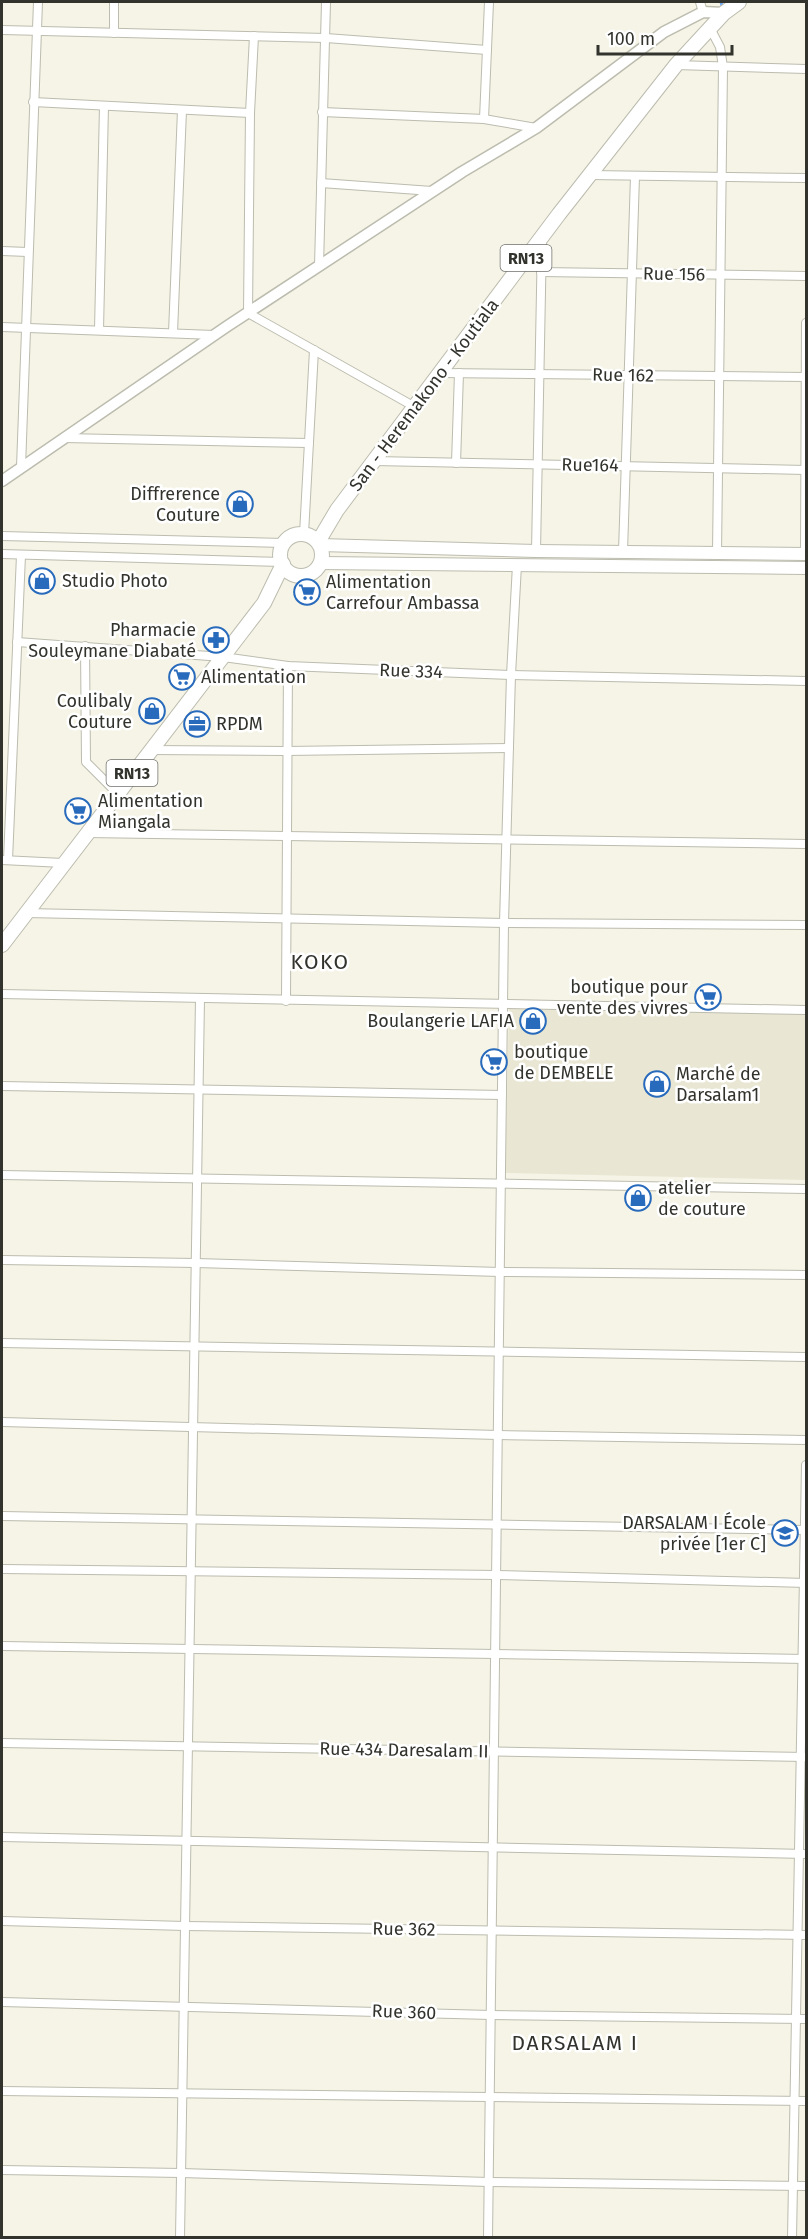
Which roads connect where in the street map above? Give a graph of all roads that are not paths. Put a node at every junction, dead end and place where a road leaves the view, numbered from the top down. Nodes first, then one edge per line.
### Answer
1 (38, 2) edge
2 (114, 2) edge
3 (326, 2) edge
4 (489, 2) edge
5 (736, 2) edge
6 (701, 7) edge
7 (724, 13) junction
8 (710, 28) junction
9 (2, 30) edge
10 (38, 31) junction
11 (114, 33) junction
12 (254, 36) junction
13 (326, 38) junction
14 (487, 50) junction
15 (676, 65) junction
16 (723, 66) junction
17 (807, 69) edge
18 (33, 102) junction
19 (104, 106) junction
20 (182, 110) junction
21 (322, 112) junction
22 (250, 113) junction
23 (484, 118) junction
24 (536, 128) junction
25 (590, 175) junction
26 (635, 176) junction
27 (721, 177) junction
28 (807, 178) edge
29 (321, 183) junction
30 (432, 191) junction
31 (542, 237) junction
32 (2, 251) edge
33 (28, 252) junction
34 (319, 266) junction
35 (541, 272) junction
36 (632, 274) junction
37 (720, 275) junction
38 (807, 276) edge
39 (248, 313) junction
40 (807, 323) edge
41 (2, 327) edge
42 (25, 327) junction
43 (99, 330) junction
44 (173, 333) junction
45 (214, 335) junction
46 (314, 350) junction
47 (440, 373) junction
48 (459, 373) junction
49 (540, 374) junction
50 (629, 375) junction
51 (719, 376) junction
52 (806, 377) edge
53 (415, 407) junction
54 (64, 438) junction
55 (309, 443) junction
56 (374, 461) junction
57 (456, 463) junction
58 (538, 464) junction
59 (626, 466) junction
60 (21, 467) junction
61 (718, 468) junction
62 (806, 470) edge
63 (2, 481) edge
64 (337, 510) junction
65 (304, 534) junction
66 (2, 536) edge
67 (284, 543) junction
68 (319, 543) junction
69 (536, 551) junction
70 (623, 552) junction
71 (717, 553) junction
72 (2, 554) edge
73 (806, 554) edge
74 (21, 555) junction
75 (282, 563) junction
76 (320, 563) junction
77 (517, 565) junction
78 (807, 568) edge
79 (296, 574) junction
80 (264, 603) junction
81 (17, 642) junction
82 (85, 646) junction
83 (223, 657) junction
84 (288, 666) junction
85 (511, 675) junction
86 (807, 681) edge
87 (508, 748) junction
88 (150, 750) junction
89 (286, 751) junction
90 (2, 785) edge
91 (11, 785) junction
92 (117, 793) junction
93 (86, 833) junction
94 (286, 836) junction
95 (506, 840) junction
96 (807, 844) edge
97 (5, 860) edge
98 (63, 862) junction
99 (25, 913) junction
100 (285, 919) junction
101 (504, 923) junction
102 (807, 925) edge
103 (6, 933) edge
104 (2, 945) edge
105 (2, 994) edge
106 (200, 999) junction
107 (286, 1001) junction
108 (503, 1004) junction
109 (807, 1010) edge
110 (2, 1086) edge
111 (198, 1090) junction
112 (502, 1095) junction
113 (2, 1175) edge
114 (197, 1178) junction
115 (501, 1183) junction
116 (807, 1189) edge
117 (2, 1260) edge
118 (196, 1263) junction
119 (500, 1272) junction
120 (807, 1275) edge
121 (2, 1342) edge
122 (194, 1346) junction
123 (499, 1351) junction
124 (807, 1357) edge
125 (2, 1422) edge
126 (194, 1428) junction
127 (498, 1435) junction
128 (807, 1440) edge
129 (807, 1464) edge
130 (2, 1516) edge
131 (191, 1519) junction
132 (497, 1523) junction
133 (806, 1530) edge
134 (2, 1569) edge
135 (191, 1572) junction
136 (496, 1575) junction
137 (805, 1583) edge
138 (2, 1646) edge
139 (189, 1649) junction
140 (495, 1654) junction
141 (805, 1659) edge
142 (2, 1743) edge
143 (188, 1746) junction
144 (494, 1752) junction
145 (804, 1757) edge
146 (2, 1837) edge
147 (186, 1842) junction
148 (493, 1848) junction
149 (803, 1854) edge
150 (2, 1921) edge
151 (185, 1926) junction
152 (492, 1931) junction
153 (802, 1935) edge
154 (2, 2002) edge
155 (184, 2006) junction
156 (491, 2015) junction
157 (796, 2019) junction
158 (807, 2019) edge
159 (2, 2091) edge
160 (182, 2094) junction
161 (490, 2097) junction
162 (794, 2100) junction
163 (807, 2101) edge
164 (2, 2170) edge
165 (181, 2173) junction
166 (489, 2182) junction
167 (793, 2185) junction
168 (807, 2186) edge
169 (180, 2238) edge
170 (488, 2238) edge
171 (792, 2238) edge

1 - 10 street
2 - 11 street
3 - 13 street
4 - 14 street
5 - 7 main road, San - Heremakono - Koutiala / RN13
6 - 7 street
6 - 24 street
7 - 8 main road, San - Heremakono - Koutiala / RN13
8 - 15 main road, San - Heremakono - Koutiala / RN13
8 - 16 street
9 - 10 street
10 - 11 street
10 - 18 street
11 - 12 street
12 - 13 street
12 - 22 street
13 - 14 street
13 - 21 street
14 - 23 street
15 - 16 street
15 - 25 main road, San - Heremakono - Koutiala / RN13
16 - 17 street
16 - 27 street
18 - 19 street
18 - 33 street
19 - 20 street
19 - 43 street
20 - 22 street
20 - 44 street
21 - 23 street
21 - 29 street
22 - 39 street
23 - 24 street
24 - 30 street
25 - 26 street
25 - 31 main road, San - Heremakono - Koutiala / RN13
26 - 27 street
26 - 36 street
27 - 28 street
27 - 37 street
29 - 30 street
29 - 34 street
30 - 34 street
31 - 35 street
31 - 47 main road, San - Heremakono - Koutiala / RN13
32 - 33 street
33 - 42 street
34 - 39 street
35 - 36 street, Rue 156
35 - 49 street
36 - 37 street, Rue 156
36 - 50 street
37 - 38 street, Rue 156
37 - 51 street
39 - 45 street
39 - 46 street
40 - 52 street
41 - 42 street
42 - 43 street
42 - 60 street
43 - 44 street
44 - 45 street
45 - 54 street
46 - 53 street
46 - 55 street
47 - 48 street, Rue 162
47 - 53 main road, San - Heremakono - Koutiala / RN13
48 - 49 street, Rue 162
48 - 57 street
49 - 50 street, Rue 162
49 - 58 street
50 - 51 street, Rue 162
50 - 59 street
51 - 52 street, Rue 162
51 - 61 street
52 - 62 street
53 - 56 main road, San - Heremakono - Koutiala / RN13
54 - 55 street
54 - 60 street
55 - 65 street
56 - 57 street, Rue164
56 - 64 main road, San - Heremakono - Koutiala / RN13
57 - 58 street, Rue164
58 - 59 street, Rue164
58 - 69 street
59 - 61 street, Rue164
59 - 70 street
60 - 63 street
61 - 62 street, Rue164
61 - 71 street
62 - 73 street
64 - 65 main road, RN13
64 - 68 main road, RN13
65 - 67 main road
65 - 68 main road
66 - 67 street
67 - 75 main road
68 - 69 main road
68 - 76 main road
69 - 70 main road
70 - 71 main road
71 - 73 main road
72 - 74 street
74 - 75 street
74 - 81 street
75 - 79 main road
75 - 80 main road, RN13
76 - 77 main road
76 - 79 main road
77 - 78 main road
77 - 85 street
79 - 80 main road, RN13
80 - 83 main road, RN13
81 - 82 street, Rue 334
81 - 91 street
82 - 83 street, Rue 334
82 - 92 street
83 - 84 street, Rue 334
83 - 88 main road, RN13
84 - 85 street, Rue 334
84 - 89 street
85 - 86 street, Rue 334
85 - 87 street
87 - 89 street
87 - 95 street
88 - 89 street
88 - 92 main road, RN13
89 - 94 street
90 - 91 street
91 - 97 street
92 - 93 main road, RN13
93 - 94 street
93 - 98 main road, RN13
94 - 95 street
94 - 100 street
95 - 96 street
95 - 101 street
97 - 98 street
98 - 99 main road, RN13
99 - 100 street
99 - 103 main road, RN13
100 - 101 street
100 - 107 street
101 - 102 street
101 - 108 street
103 - 104 main road, RN13
105 - 106 street
106 - 107 street
106 - 111 street
107 - 108 street
108 - 109 street
108 - 112 street
110 - 111 street
111 - 112 street
111 - 114 street
112 - 115 street
113 - 114 street
114 - 115 street
114 - 118 street
115 - 116 street
115 - 119 street
117 - 118 street
118 - 119 street
118 - 122 street
119 - 120 street
119 - 123 street
121 - 122 street
122 - 123 street
122 - 126 street
123 - 124 street
123 - 127 street
125 - 126 street
126 - 127 street
126 - 131 street
127 - 128 street
127 - 132 street
129 - 133 street
130 - 131 street
131 - 132 street
131 - 135 street
132 - 133 street
132 - 136 street
133 - 137 street
134 - 135 street
135 - 136 street
135 - 139 street
136 - 137 street
136 - 140 street
137 - 141 street
138 - 139 street
139 - 140 street
139 - 143 street
140 - 141 street
140 - 144 street
141 - 145 street
142 - 143 street, Rue 434 Daresalam II
143 - 144 street, Rue 434 Daresalam II
143 - 147 street
144 - 145 street, Rue 434 Daresalam II
144 - 148 street
145 - 149 street
146 - 147 street
147 - 148 street
147 - 151 street
148 - 149 street
148 - 152 street
149 - 153 street
150 - 151 street, Rue 362
151 - 152 street, Rue 362
151 - 155 street
152 - 153 street, Rue 362
152 - 156 street
153 - 157 street
154 - 155 street, Rue 360
155 - 156 street, Rue 360
155 - 160 street
156 - 157 street, Rue 360
156 - 161 street
157 - 158 street, Rue 360
157 - 162 street
159 - 160 street
160 - 161 street
160 - 165 street
161 - 162 street
161 - 166 street
162 - 163 street
162 - 167 street
164 - 165 street
165 - 166 street
165 - 169 street
166 - 167 street
166 - 170 street
167 - 168 street
167 - 171 street

